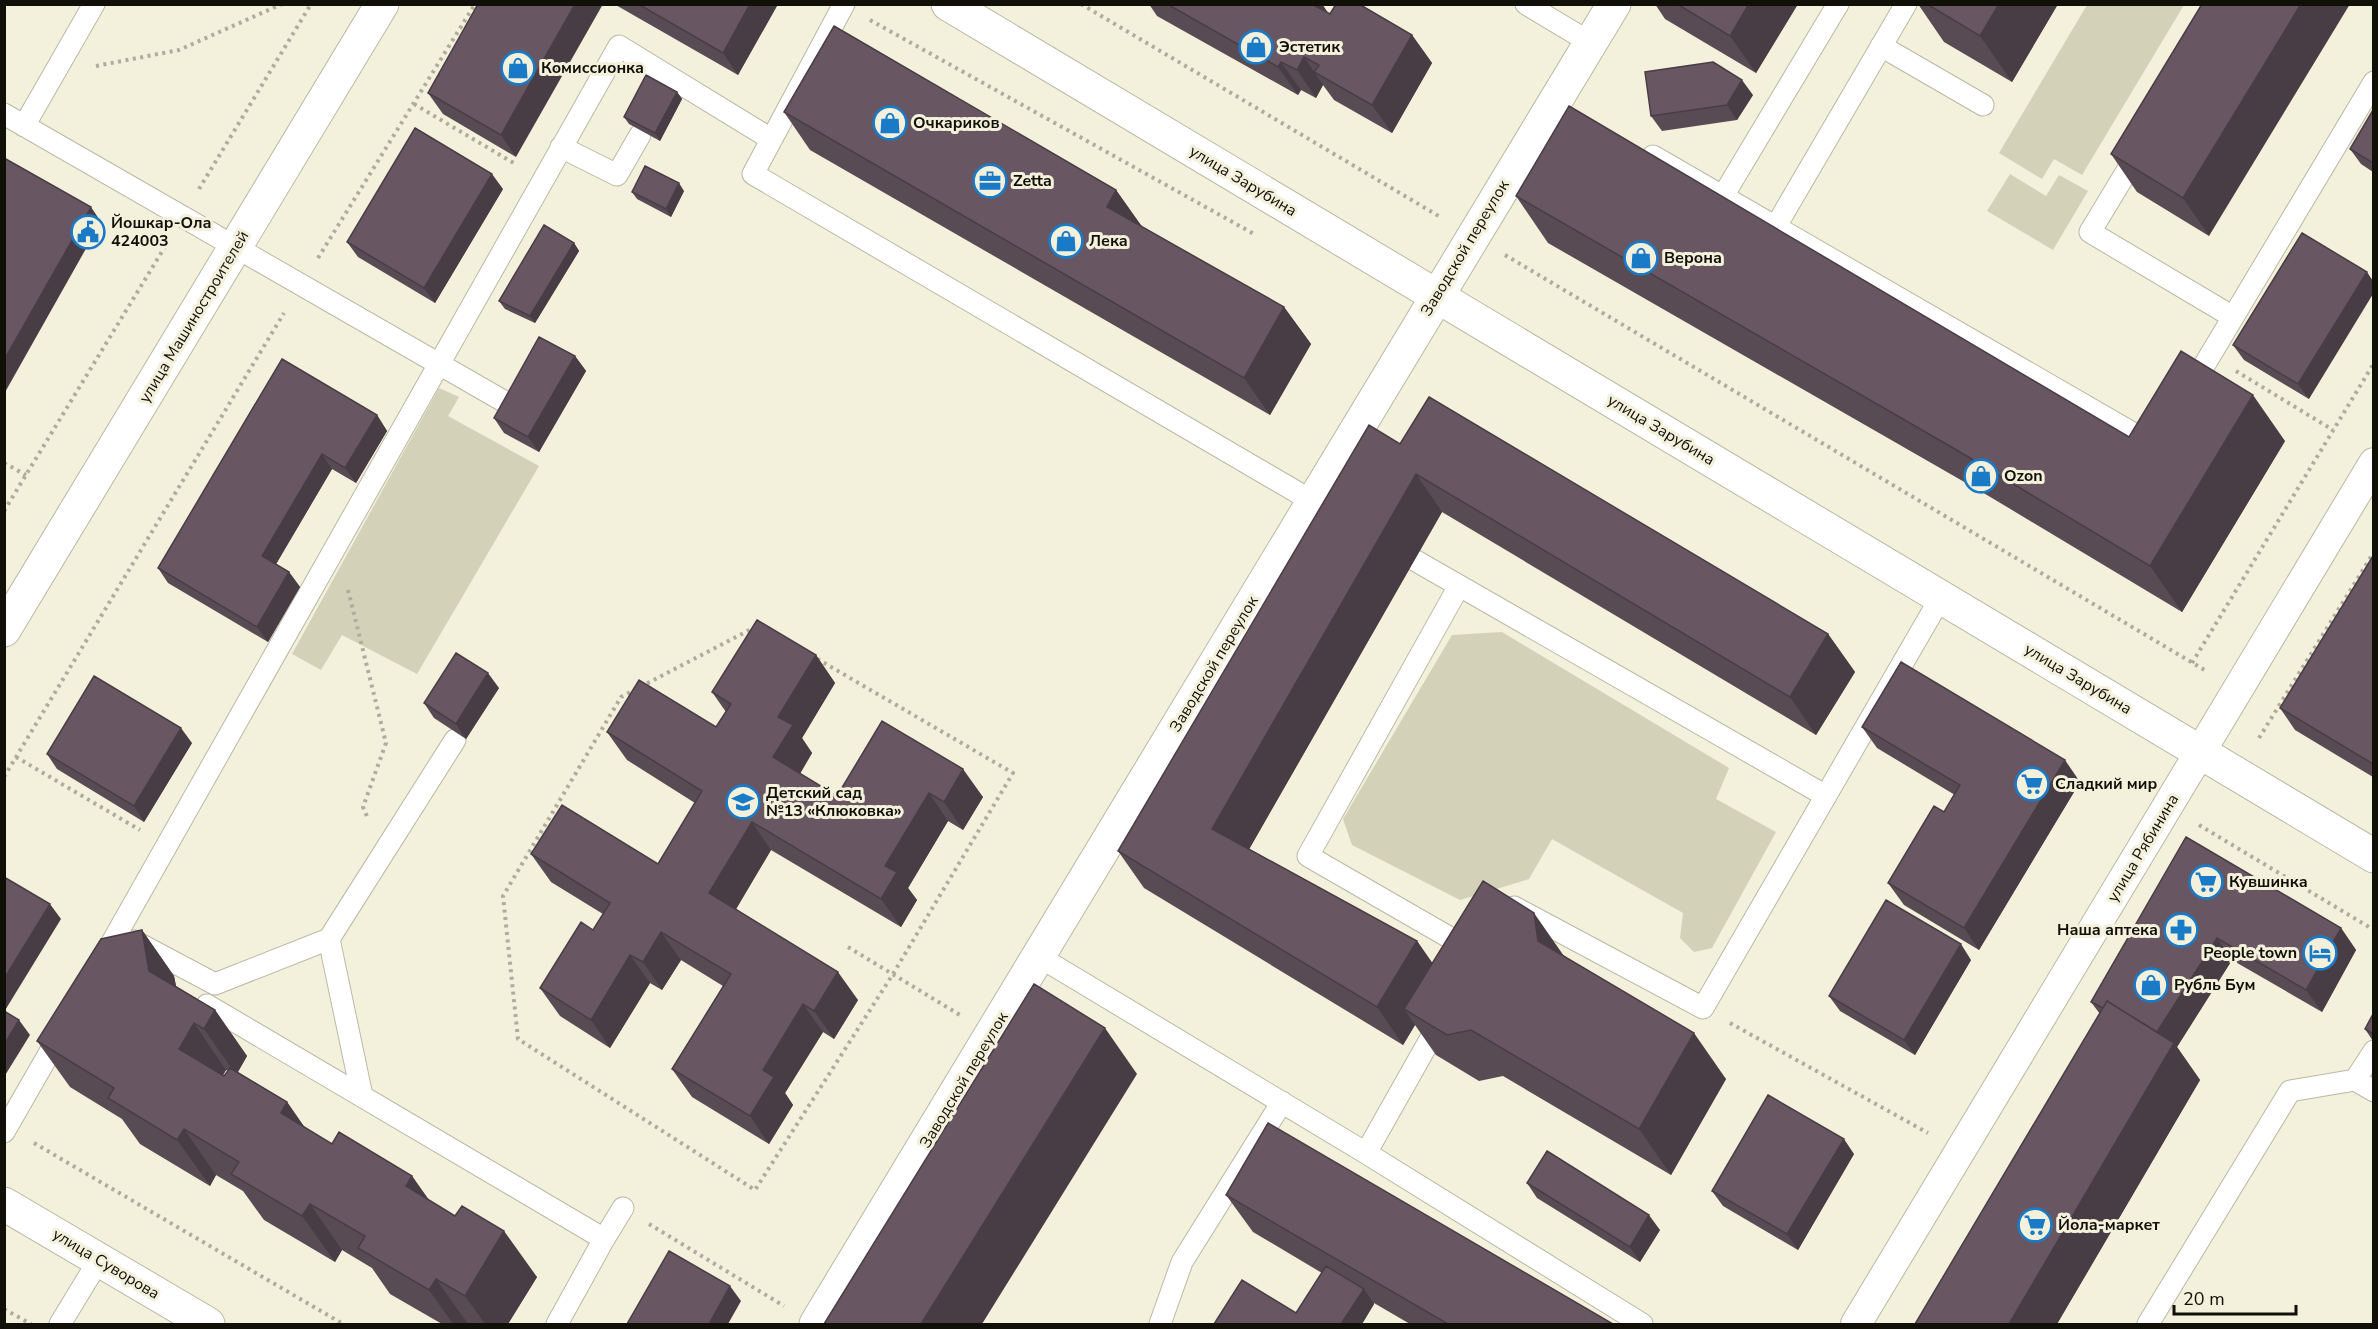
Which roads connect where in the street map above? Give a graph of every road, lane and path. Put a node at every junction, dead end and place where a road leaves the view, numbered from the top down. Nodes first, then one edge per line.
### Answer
1 (94, 4) edge
2 (282, 4) edge
3 (311, 4) edge
4 (382, 4) edge
5 (475, 4) edge
6 (844, 4) edge
7 (948, 4) edge
8 (1081, 4) edge
9 (1526, 4) edge
10 (1614, 4) edge
11 (1838, 4) edge
12 (1906, 4) edge
13 (1591, 43) junction
14 (1881, 46) junction
15 (54, 73) junction
16 (2373, 82) edge
17 (414, 104) junction
18 (1983, 105) dead end
19 (4, 114) edge
20 (24, 126) junction
21 (2150, 133) edge
22 (640, 135) edge
23 (771, 139) junction
24 (1634, 145) edge
25 (561, 147) junction
26 (543, 180) junction
27 (1723, 196) junction
28 (183, 217) junction
29 (1776, 226) junction
30 (1473, 236) junction
31 (236, 248) junction
32 (301, 285) junction
33 (1436, 296) junction
34 (2233, 317) junction
35 (2211, 356) junction
36 (2373, 363) edge
37 (439, 364) junction
38 (505, 402) edge
39 (2180, 406) edge
40 (2168, 426) edge
41 (2333, 430) junction
42 (4, 463) edge
43 (2373, 463) edge
44 (26, 475) junction
45 (1325, 509) junction
46 (4, 511) edge
47 (1376, 538) edge
48 (336, 546) junction
49 (2373, 552) edge
50 (1460, 586) junction
51 (1941, 597) junction
52 (4, 630) edge
53 (2192, 663) junction
54 (2238, 689) junction
55 (2259, 738) dead end
56 (455, 740) edge
57 (2200, 752) junction
58 (16, 757) junction
59 (4, 777) edge
60 (1826, 796) junction
61 (2168, 806) junction
62 (166, 846) junction
63 (383, 853) junction
64 (2373, 856) edge
65 (2373, 930) edge
66 (118, 932) junction
67 (329, 939) junction
68 (848, 947) dead end
69 (1478, 955) junction
70 (1038, 956) junction
71 (94, 973) edge
72 (893, 974) junction
73 (1467, 976) edge
74 (207, 1005) edge
75 (1449, 1007) edge
76 (1703, 1008) junction
77 (71, 1014) edge
78 (991, 1034) junction
79 (2373, 1051) edge
80 (2355, 1080) junction
81 (2373, 1091) edge
82 (362, 1096) junction
83 (1282, 1102) junction
84 (6, 1130) edge
85 (1960, 1150) junction
86 (1366, 1153) junction
87 (4, 1204) edge
88 (623, 1208) joint
89 (604, 1239) junction
90 (99, 1260) junction
91 (4, 1309) edge
92 (803, 1317) edge
93 (31, 1324) edge
94 (60, 1324) edge
95 (207, 1324) edge
96 (343, 1324) edge
97 (557, 1324) edge
98 (1160, 1324) edge
99 (1642, 1324) edge
100 (1856, 1324) edge
101 (2148, 1324) edge

1 - 15 lane
2 - 15 path
3 - 28 path
4 - 31 street, улица Машиностроителей
5 - 17 path
6 - 23 lane
7 - 33 street, улица Зарубина
8 - 30 path
9 - 13 lane
10 - 13 street, Заводской переулок
11 - 27 lane
12 - 14 lane
13 - 30 street, Заводской переулок
14 - 18 lane
14 - 29 lane
15 - 20 lane
16 - 34 lane
17 - 26 path
17 - 32 path
19 - 20 lane
20 - 28 lane
21 - 34 lane
22 - 25 lane
23 - 25 lane
23 - 45 lane
24 - 27 lane
25 - 26 lane
26 - 37 lane
27 - 29 lane
28 - 31 lane
28 - 44 path
29 - 40 lane
30 - 33 street, Заводской переулок
30 - 53 path
31 - 32 lane
31 - 52 street, улица Машиностроителей
32 - 37 lane
32 - 58 path
33 - 45 street, Заводской переулок
33 - 51 street, улица Зарубина
34 - 35 lane
35 - 39 lane
35 - 41 path
36 - 41 path
37 - 38 lane
37 - 48 lane
41 - 53 path
42 - 44 path
43 - 54 street, улица Рябинина
44 - 46 path
45 - 70 street, Заводской переулок
47 - 50 lane
48 - 62 lane
48 - 63 path
49 - 55 path
50 - 60 lane
50 - 69 lane
51 - 57 street, улица Зарубина
51 - 60 lane
53 - 54 path
54 - 57 street, улица Рябинина
56 - 63 lane
57 - 61 street, улица Рябинина
57 - 64 street, улица Зарубина
58 - 59 path
58 - 62 path
60 - 76 lane
61 - 65 path
61 - 85 street, улица Рябинина
62 - 66 lane
63 - 67 lane
66 - 67 lane
66 - 71 lane
67 - 82 lane
68 - 72 path
69 - 73 lane
69 - 76 lane
70 - 78 street, Заводской переулок
70 - 83 lane
72 - 72 path
72 - 78 path
74 - 82 lane
75 - 86 lane
76 - 85 path
77 - 84 lane
78 - 92 street, Заводской переулок
79 - 80 lane
80 - 81 lane
80 - 101 lane
82 - 89 lane
83 - 86 lane
83 - 98 lane
84 - 96 path
85 - 100 street, улица Рябинина
86 - 99 lane
87 - 90 street, улица Суворова
88 - 89 lane
88 - 92 path
89 - 97 lane
90 - 94 lane
90 - 95 street, улица Суворова
91 - 93 path

